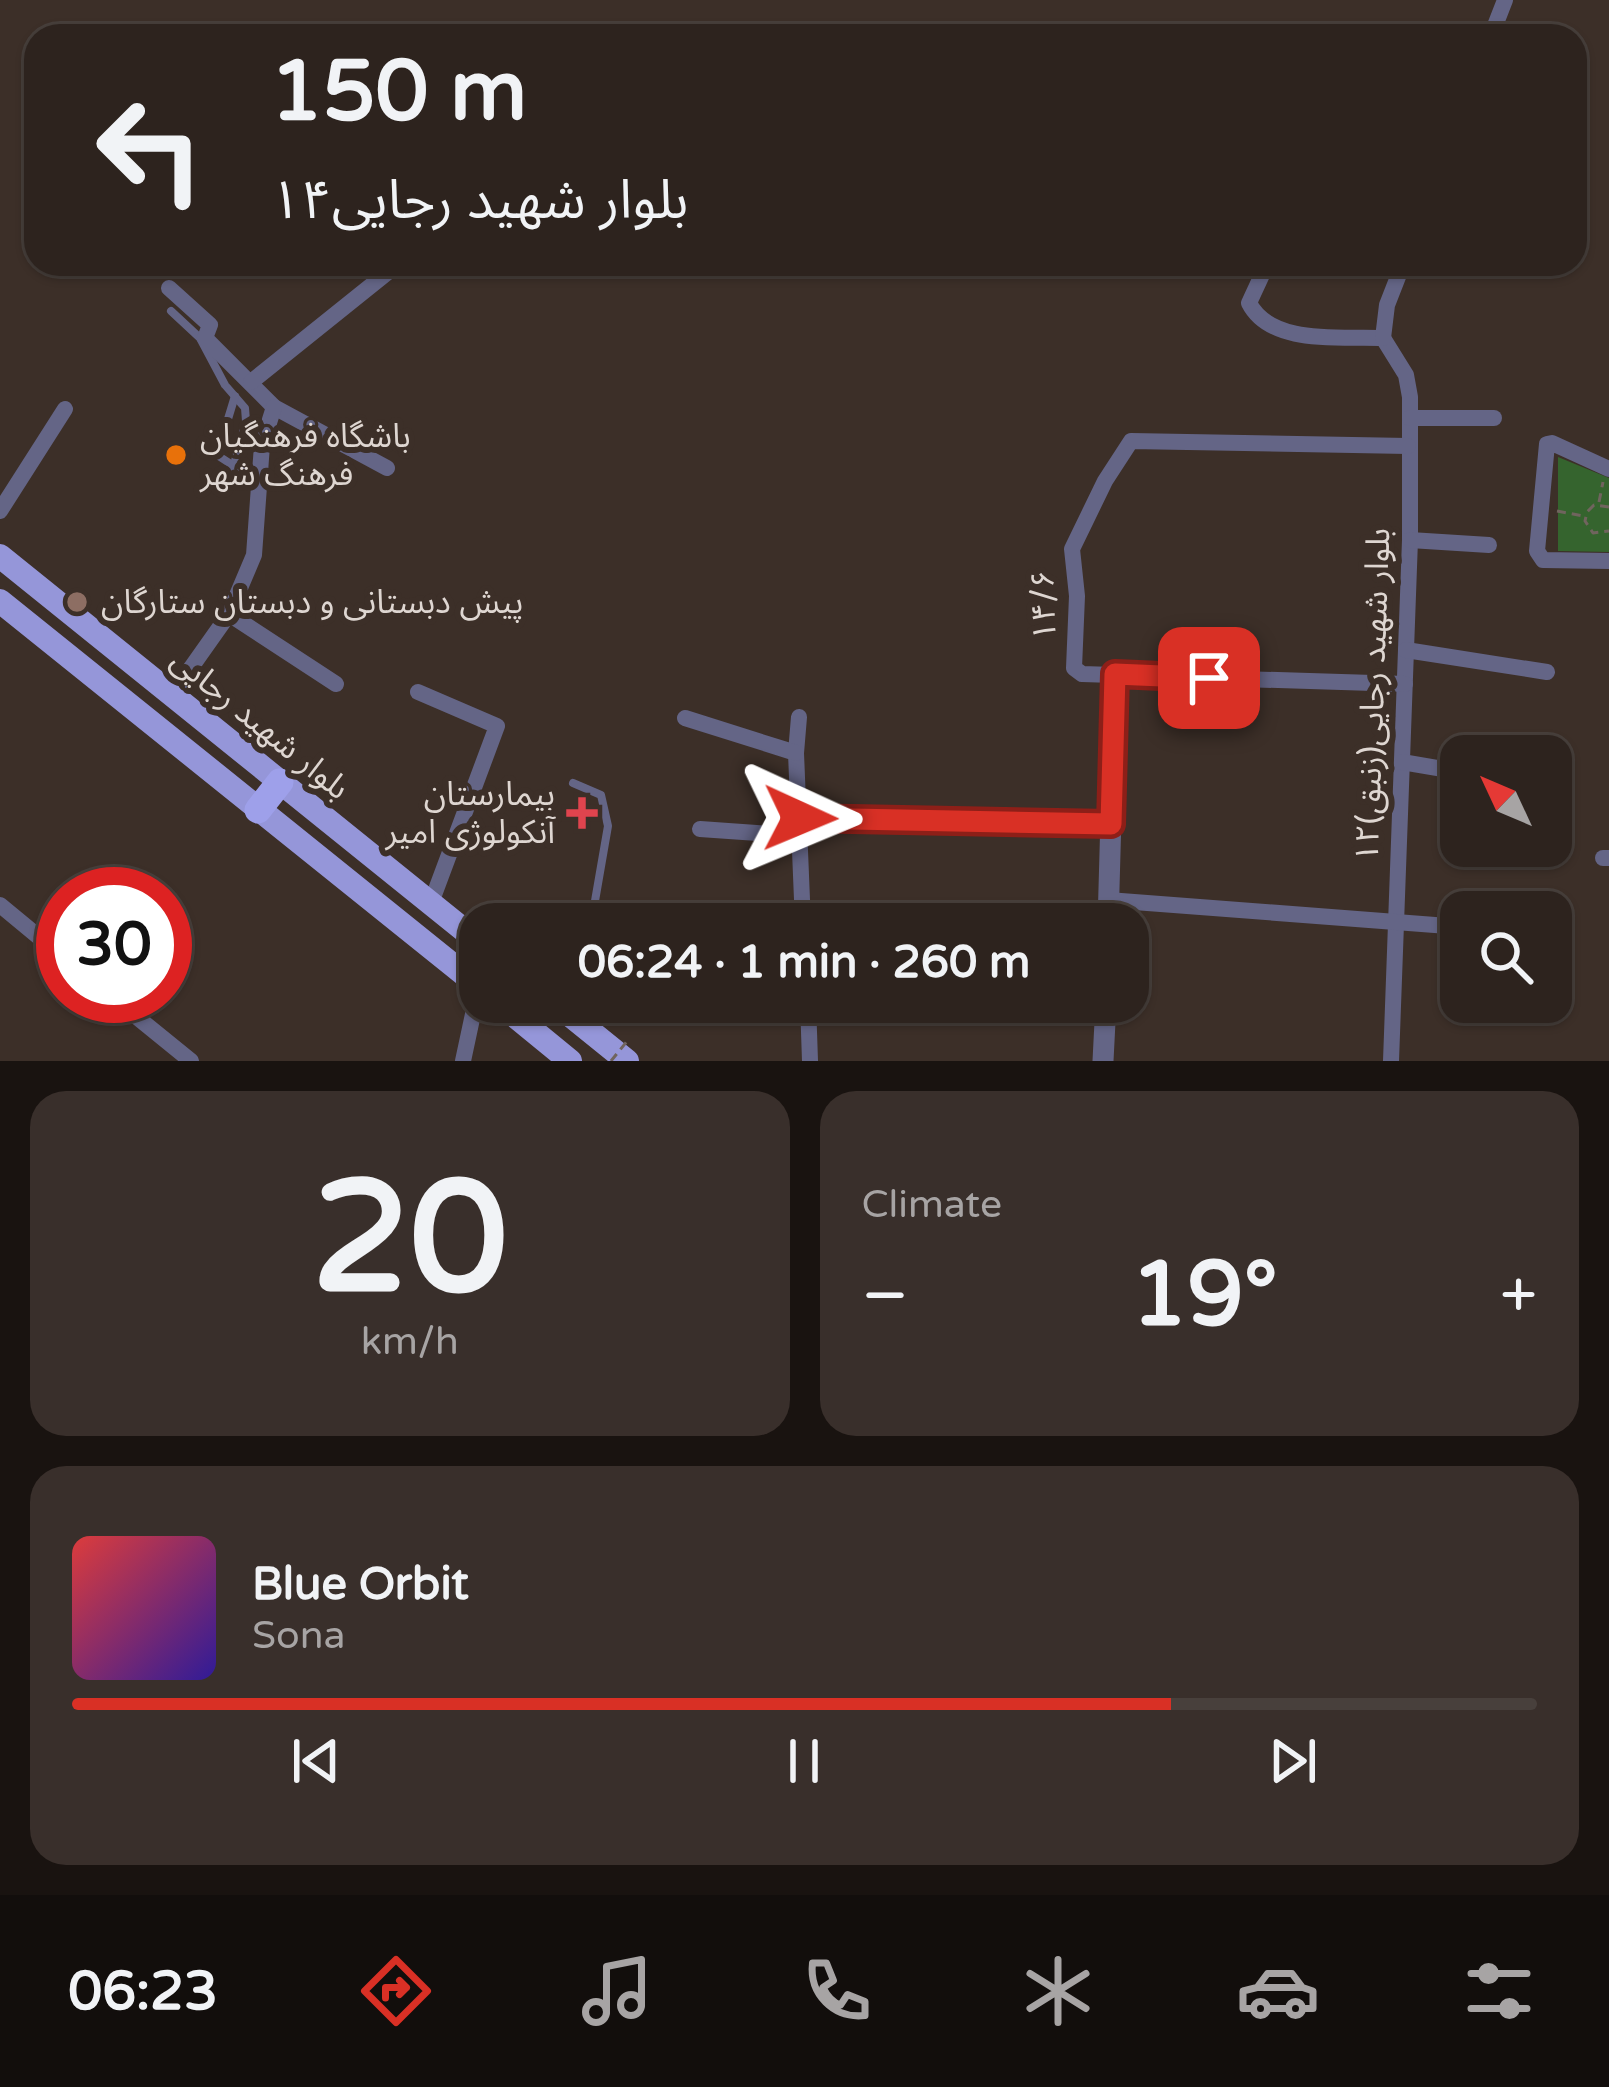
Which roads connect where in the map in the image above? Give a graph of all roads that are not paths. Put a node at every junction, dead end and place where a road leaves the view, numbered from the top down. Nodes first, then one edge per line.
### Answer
1 (383, 276) edge
2 (1261, 276) edge
3 (1398, 276) edge
4 (170, 288) dead end
5 (171, 311) dead end
6 (1383, 338) junction
7 (250, 382) junction
8 (235, 396) junction
9 (274, 407) junction
10 (65, 409) dead end
11 (1410, 418) junction
12 (1494, 418) dead end
13 (1408, 446) junction
14 (232, 468) junction
15 (388, 468) dead end
16 (1607, 469) edge
17 (258, 482) junction
18 (0, 511) edge
19 (1410, 540) junction
20 (1489, 545) dead end
21 (0, 556) edge
22 (1609, 561) edge
23 (0, 601) edge
24 (229, 614) junction
25 (1406, 650) junction
26 (1547, 672) dead end
27 (1115, 674) junction
28 (1405, 683) junction
29 (336, 684) dead end
30 (418, 692) dead end
31 (171, 695) junction
32 (799, 717) dead end
33 (685, 718) dead end
34 (796, 753) junction
35 (1402, 762) junction
36 (1440, 768) edge
37 (280, 782) junction
38 (573, 783) dead end
39 (258, 810) junction
40 (1111, 824) junction
41 (799, 827) junction
42 (700, 829) dead end
43 (1108, 901) joint
44 (431, 903) junction
45 (595, 903) edge
46 (802, 903) edge
47 (0, 905) edge
48 (1394, 921) junction
49 (1440, 925) edge
50 (459, 926) edge
51 (36, 934) edge
52 (459, 969) edge
53 (144, 1023) edge
54 (472, 1023) edge
55 (524, 1023) edge
56 (590, 1023) edge
57 (809, 1023) edge
58 (1104, 1023) edge
59 (628, 1051) edge
60 (191, 1061) edge
61 (463, 1061) edge
62 (570, 1061) edge
63 (810, 1061) edge
64 (1103, 1061) edge
65 (1391, 1061) edge

1 - 7 street
2 - 6 street
3 - 6 street
4 - 7 street
5 - 8 lane
6 - 11 street, ۱۲بلوار شهید رجایی(زنبق)
7 - 9 street
8 - 14 lane
8 - 14 lane
9 - 15 street
9 - 17 street
10 - 18 street
11 - 12 street
11 - 13 street, ۱۲بلوار شهید رجایی(زنبق)
13 - 19 street, ۱۲بلوار شهید رجایی(زنبق)
13 - 27 street, ۱۴/۶
14 - 17 lane
16 - 22 street
17 - 24 street
19 - 20 street
19 - 25 street, ۱۲بلوار شهید رجایی(زنبق)
21 - 31 main road, بلوار شهید رجایی
23 - 39 main road, بلوار شهید رجایی
24 - 29 street
24 - 31 street
25 - 26 street
25 - 28 street, ۱۲بلوار شهید رجایی(زنبق)
27 - 28 street
27 - 40 street
28 - 35 street, ۱۲بلوار شهید رجایی(زنبق)
30 - 44 street
31 - 37 main road, بلوار شهید رجایی
32 - 34 street
33 - 34 street
34 - 41 street
35 - 36 street
35 - 48 street, ۱۲بلوار شهید رجایی(زنبق)
37 - 39 highway
37 - 44 main road, بلوار شهید رجایی
38 - 45 lane
39 - 52 main road, بلوار شهید رجایی
40 - 41 street
40 - 43 street
41 - 42 street
41 - 46 street
43 - 48 street
44 - 50 main road, بلوار شهید رجایی
47 - 51 street
48 - 49 street
48 - 65 street, ۱۲بلوار شهید رجایی(زنبق)
53 - 60 street
54 - 61 street
55 - 62 main road
56 - 59 main road
57 - 63 street
58 - 64 street

